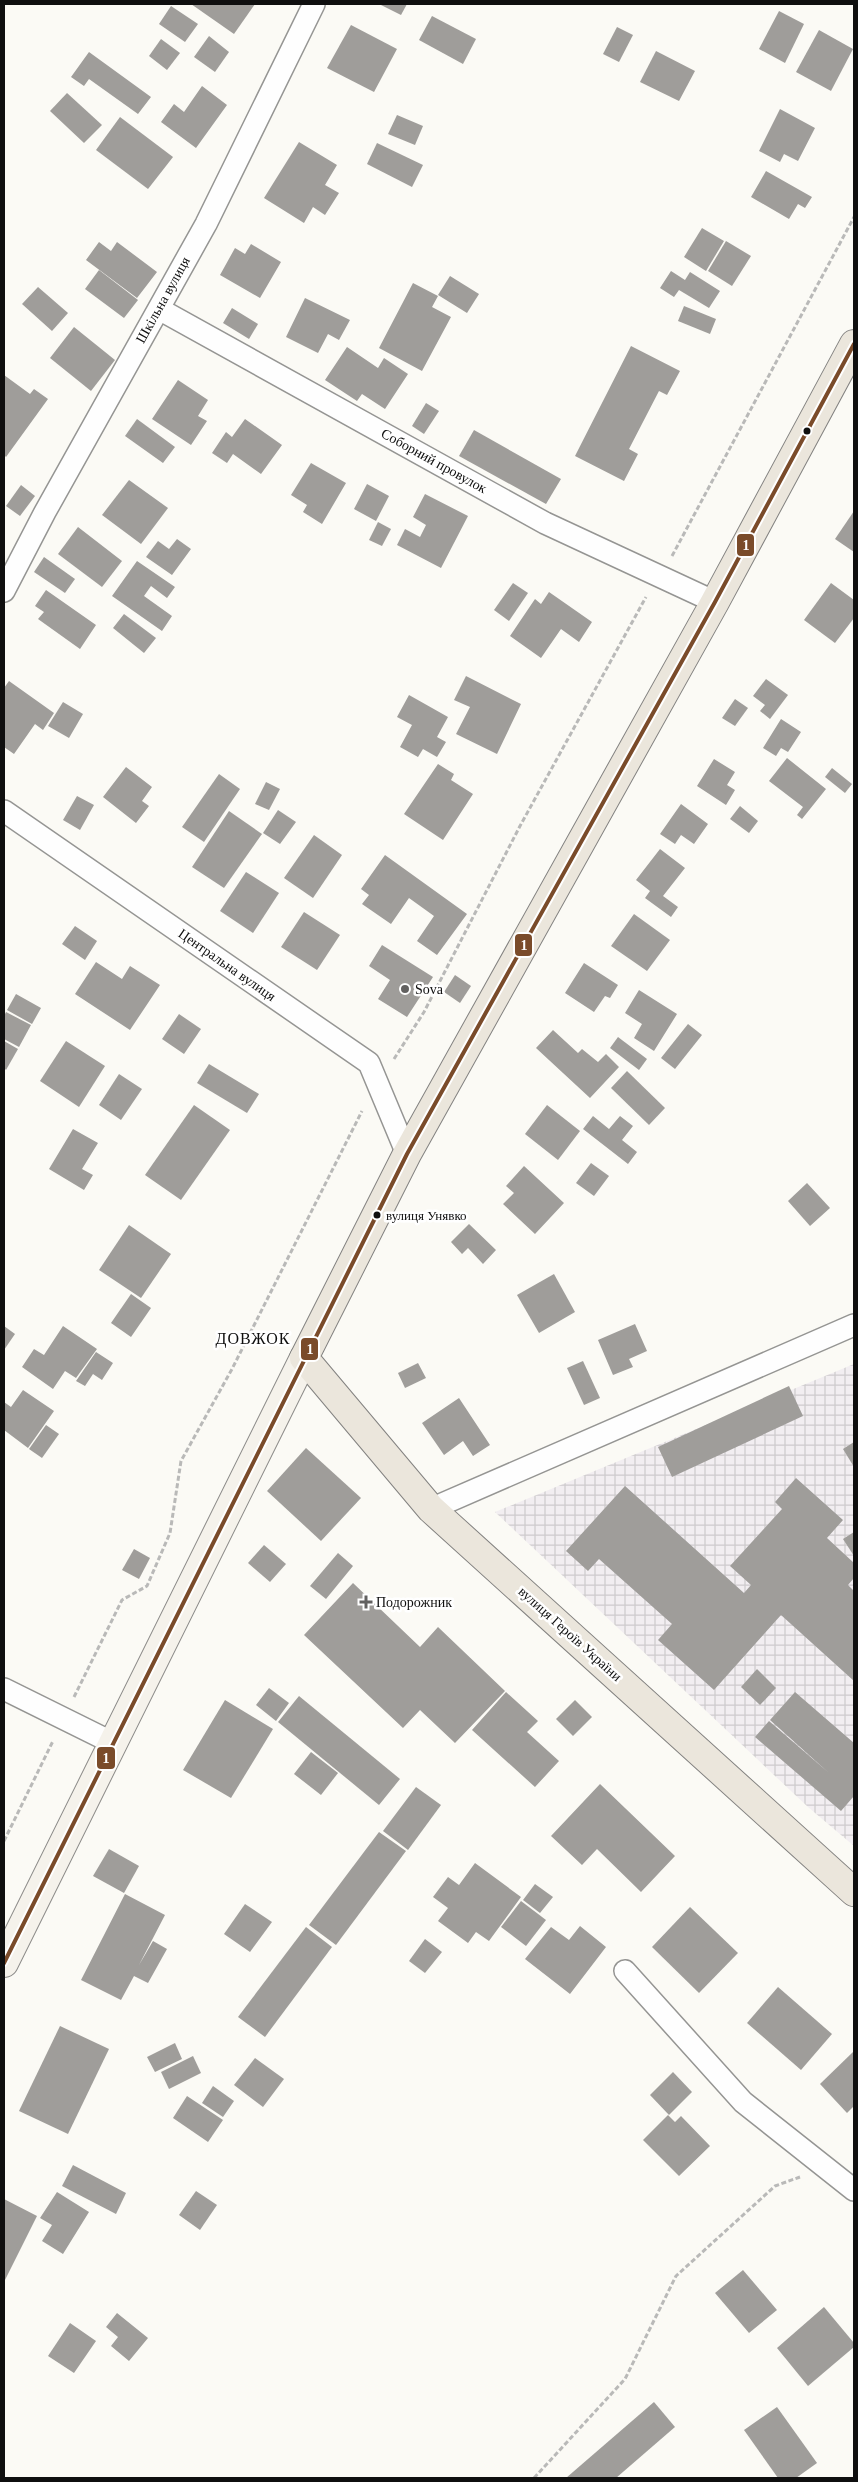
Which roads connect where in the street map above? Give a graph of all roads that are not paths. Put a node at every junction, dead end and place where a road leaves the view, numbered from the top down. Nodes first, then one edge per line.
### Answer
1 (314, 4) edge
2 (159, 308) junction
3 (854, 344) edge
4 (4, 591) edge
5 (715, 602) junction
6 (4, 811) edge
7 (407, 1154) junction
8 (854, 1325) edge
9 (304, 1358) junction
10 (431, 1509) junction
11 (4, 1689) edge
12 (113, 1743) junction
13 (854, 1892) edge
14 (4, 1963) edge
15 (625, 1971) dead end
16 (854, 2190) edge

1 - 2 street, Шкільна вулиця
2 - 4 street, Шкільна вулиця
2 - 5 street, Соборний провулок
3 - 5 main road
5 - 7 main road
6 - 7 street, Центральна вулиця
7 - 9 main road
8 - 10 street
9 - 10 main road, вулиця Героїв України
9 - 12 street
10 - 13 main road, вулиця Героїв України
11 - 12 street
12 - 14 street
15 - 16 street

